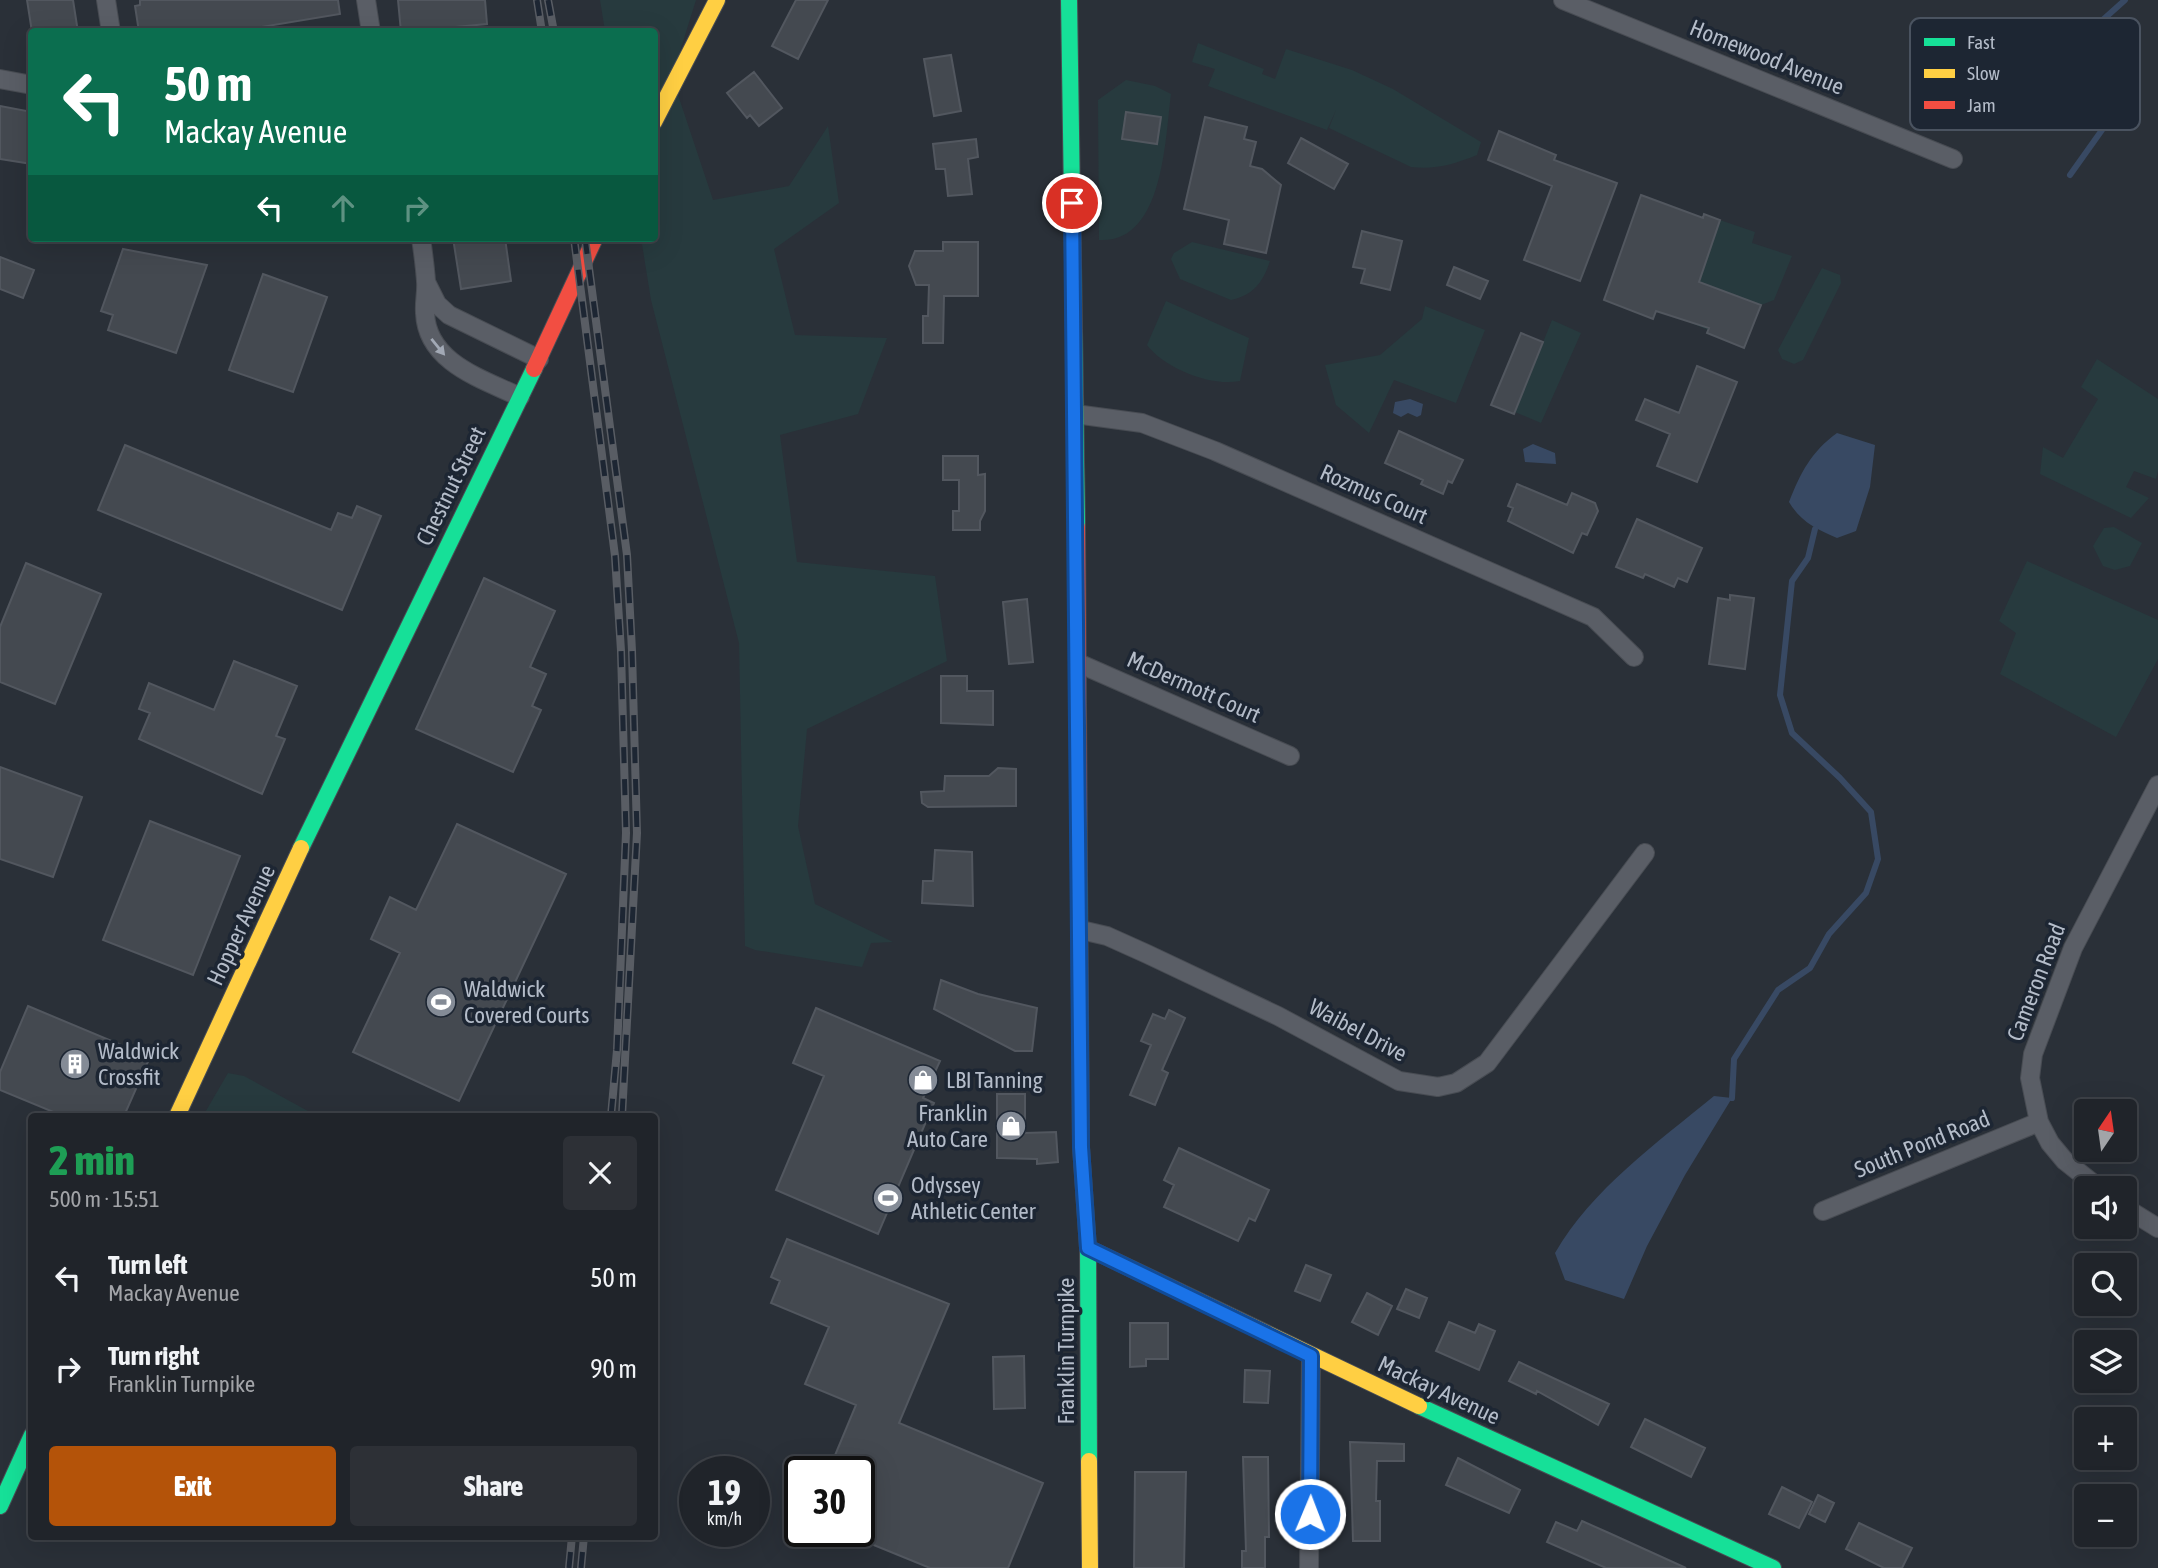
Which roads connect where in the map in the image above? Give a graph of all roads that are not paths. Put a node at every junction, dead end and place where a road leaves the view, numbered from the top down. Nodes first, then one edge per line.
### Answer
1 (106, 0) edge
2 (366, 0) edge
3 (718, 0) edge
4 (1069, 0) edge
5 (1563, 0) edge
6 (110, 28) edge
7 (370, 28) edge
8 (0, 79) edge
9 (28, 84) edge
10 (658, 114) edge
11 (1953, 159) dead end
12 (421, 242) edge
13 (593, 242) edge
14 (426, 282) junction
15 (539, 359) junction
16 (520, 397) junction
17 (1075, 414) junction
18 (1634, 657) dead end
19 (1078, 663) junction
20 (345, 753) joint
21 (1290, 756) dead end
22 (2158, 785) edge
23 (1645, 853) dead end
24 (1081, 930) junction
25 (178, 1113) edge
26 (2039, 1122) junction
27 (2084, 1176) edge
28 (1824, 1211) dead end
29 (2137, 1214) edge
30 (2158, 1228) edge
31 (1088, 1248) junction
32 (1311, 1356) junction
33 (28, 1444) edge
34 (0, 1506) edge
35 (1090, 1568) edge
36 (1309, 1568) edge
37 (1773, 1568) edge

1 - 6 street
2 - 7 street
3 - 10 street
4 - 17 street, Franklin Turnpike
5 - 11 street, Homewood Avenue
8 - 9 street
12 - 14 street
13 - 15 street, Chestnut Street
14 - 15 street
14 -> 16 street
15 - 16 street, Chestnut Street
16 - 20 street, Chestnut Street
17 - 18 street, Rozmus Court
17 - 19 street, Franklin Turnpike
19 - 21 street, McDermott Court
19 - 24 street, Franklin Turnpike
20 - 25 street, Hopper Avenue
22 - 26 street, Cameron Road
23 - 24 street, Waibel Drive
24 - 31 street, Franklin Turnpike
26 - 27 street, Cameron Road
26 - 28 street, South Pond Road
29 - 30 street
31 - 32 street, Mackay Avenue
31 - 35 street, Franklin Turnpike
32 - 36 street
32 - 37 street, Mackay Avenue
33 - 34 street

